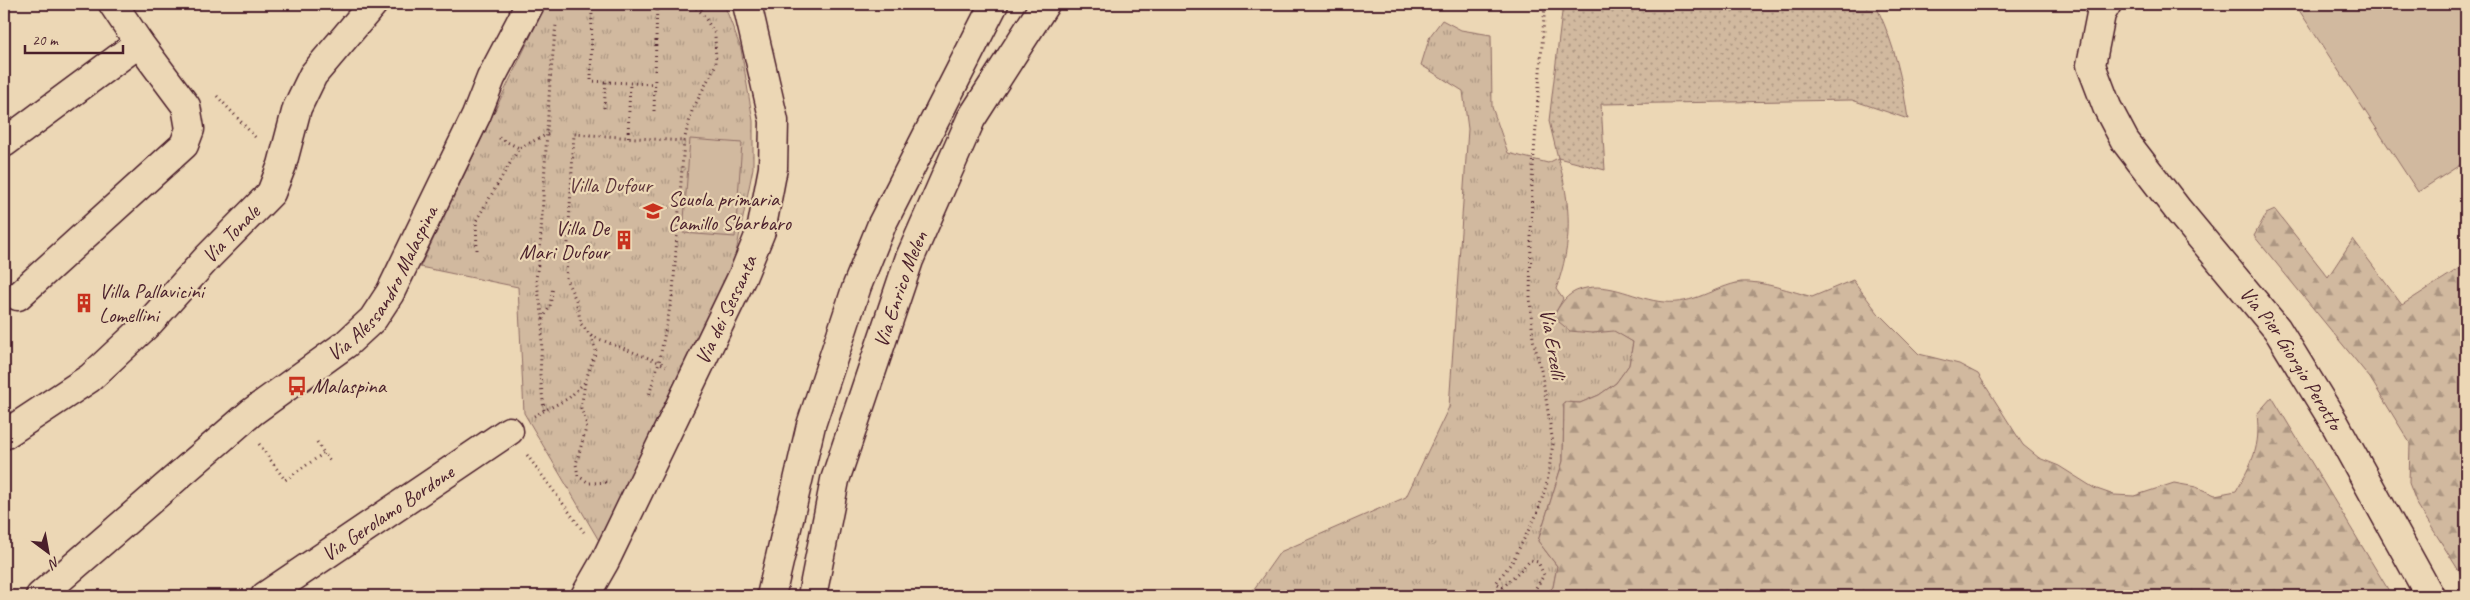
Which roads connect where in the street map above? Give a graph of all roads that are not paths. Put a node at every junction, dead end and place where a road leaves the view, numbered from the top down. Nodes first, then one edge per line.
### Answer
1 (113, 4) edge
2 (374, 4) edge
3 (530, 4) edge
4 (748, 4) edge
5 (994, 4) edge
6 (1033, 4) edge
7 (1045, 4) edge
8 (2107, 4) edge
9 (139, 43) junction
10 (4, 143) edge
11 (915, 162) junction
12 (18, 296) dead end
13 (509, 431) road end
14 (4, 435) edge
15 (40, 596) edge
16 (265, 596) edge
17 (585, 596) edge
18 (771, 596) edge
19 (812, 596) edge
20 (2430, 596) edge

1 - 9 main road
2 - 14 main road, Via Tonale
3 - 15 main road, Via Alessandro Malaspina
4 - 17 main road, Via dei Sessanta
5 - 11 main road
6 - 11 main road
7 - 19 main road, Via Enrico Melen
8 - 20 main road, Via Pier Giorgio Perotto
9 - 10 main road
9 - 12 main road
11 - 18 main road, Via Enrico Melen
13 - 16 main road, Via Gerolamo Bordone

